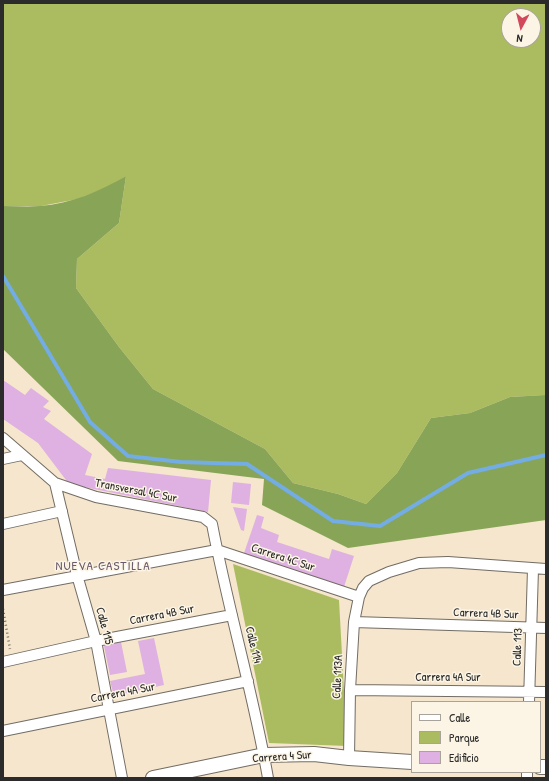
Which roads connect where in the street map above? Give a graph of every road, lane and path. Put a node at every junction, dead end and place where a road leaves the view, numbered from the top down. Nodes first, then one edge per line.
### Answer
1 (3, 438) edge
2 (22, 455) junction
3 (3, 459) edge
4 (55, 483) junction
5 (62, 511) junction
6 (209, 520) joint
7 (3, 524) edge
8 (217, 550) junction
9 (533, 569) junction
10 (546, 569) edge
11 (77, 575) junction
12 (3, 590) edge
13 (359, 597) junction
14 (3, 609) edge
15 (232, 615) junction
16 (354, 622) junction
17 (531, 628) junction
18 (546, 628) edge
19 (96, 641) junction
20 (7, 661) edge
21 (248, 681) junction
22 (350, 690) junction
23 (546, 692) edge
24 (529, 697) edge
25 (109, 709) junction
26 (3, 731) edge
27 (264, 755) junction
28 (349, 758) junction
29 (411, 762) edge
30 (122, 778) edge
31 (153, 778) edge
32 (268, 778) edge

1 - 2 street, Transversal 4C Sur
2 - 3 street
2 - 4 street, Transversal 4C Sur
4 - 5 street, Calle 115
4 - 6 street, Transversal 4C Sur
5 - 7 street
5 - 11 street, Calle 115
6 - 8 street, Calle 114
8 - 11 street, Carrera 4C Sur
8 - 13 street, Carrera 4C Sur
8 - 15 street, Calle 114
9 - 10 street
9 - 13 street
9 - 17 street, Calle 113
11 - 12 street, Carrera 4C Sur
11 - 19 street, Calle 115
13 - 16 street, Calle 113A
14 - 20 path
15 - 19 street, Carrera 4B Sur
15 - 21 street, Calle 114
16 - 17 street, Carrera 4B Sur
16 - 22 street, Calle 113A
17 - 18 street, Carrera 4B Sur
17 - 24 street, Calle 113
19 - 20 street, Carrera 4B Sur
19 - 25 street, Calle 115
21 - 25 street, Carrera 4A Sur
21 - 27 street, Calle 114
22 - 24 street, Carrera 4A Sur
22 - 28 street, Calle 113A
23 - 24 street, Carrera 4A Sur
25 - 26 street, Carrera 4A Sur
25 - 30 street, Calle 115
27 - 28 street, Carrera 4 Sur
27 - 31 street, Carrera 4 Sur
27 - 32 street, Calle 114
28 - 29 street, Carrera 4 Sur

